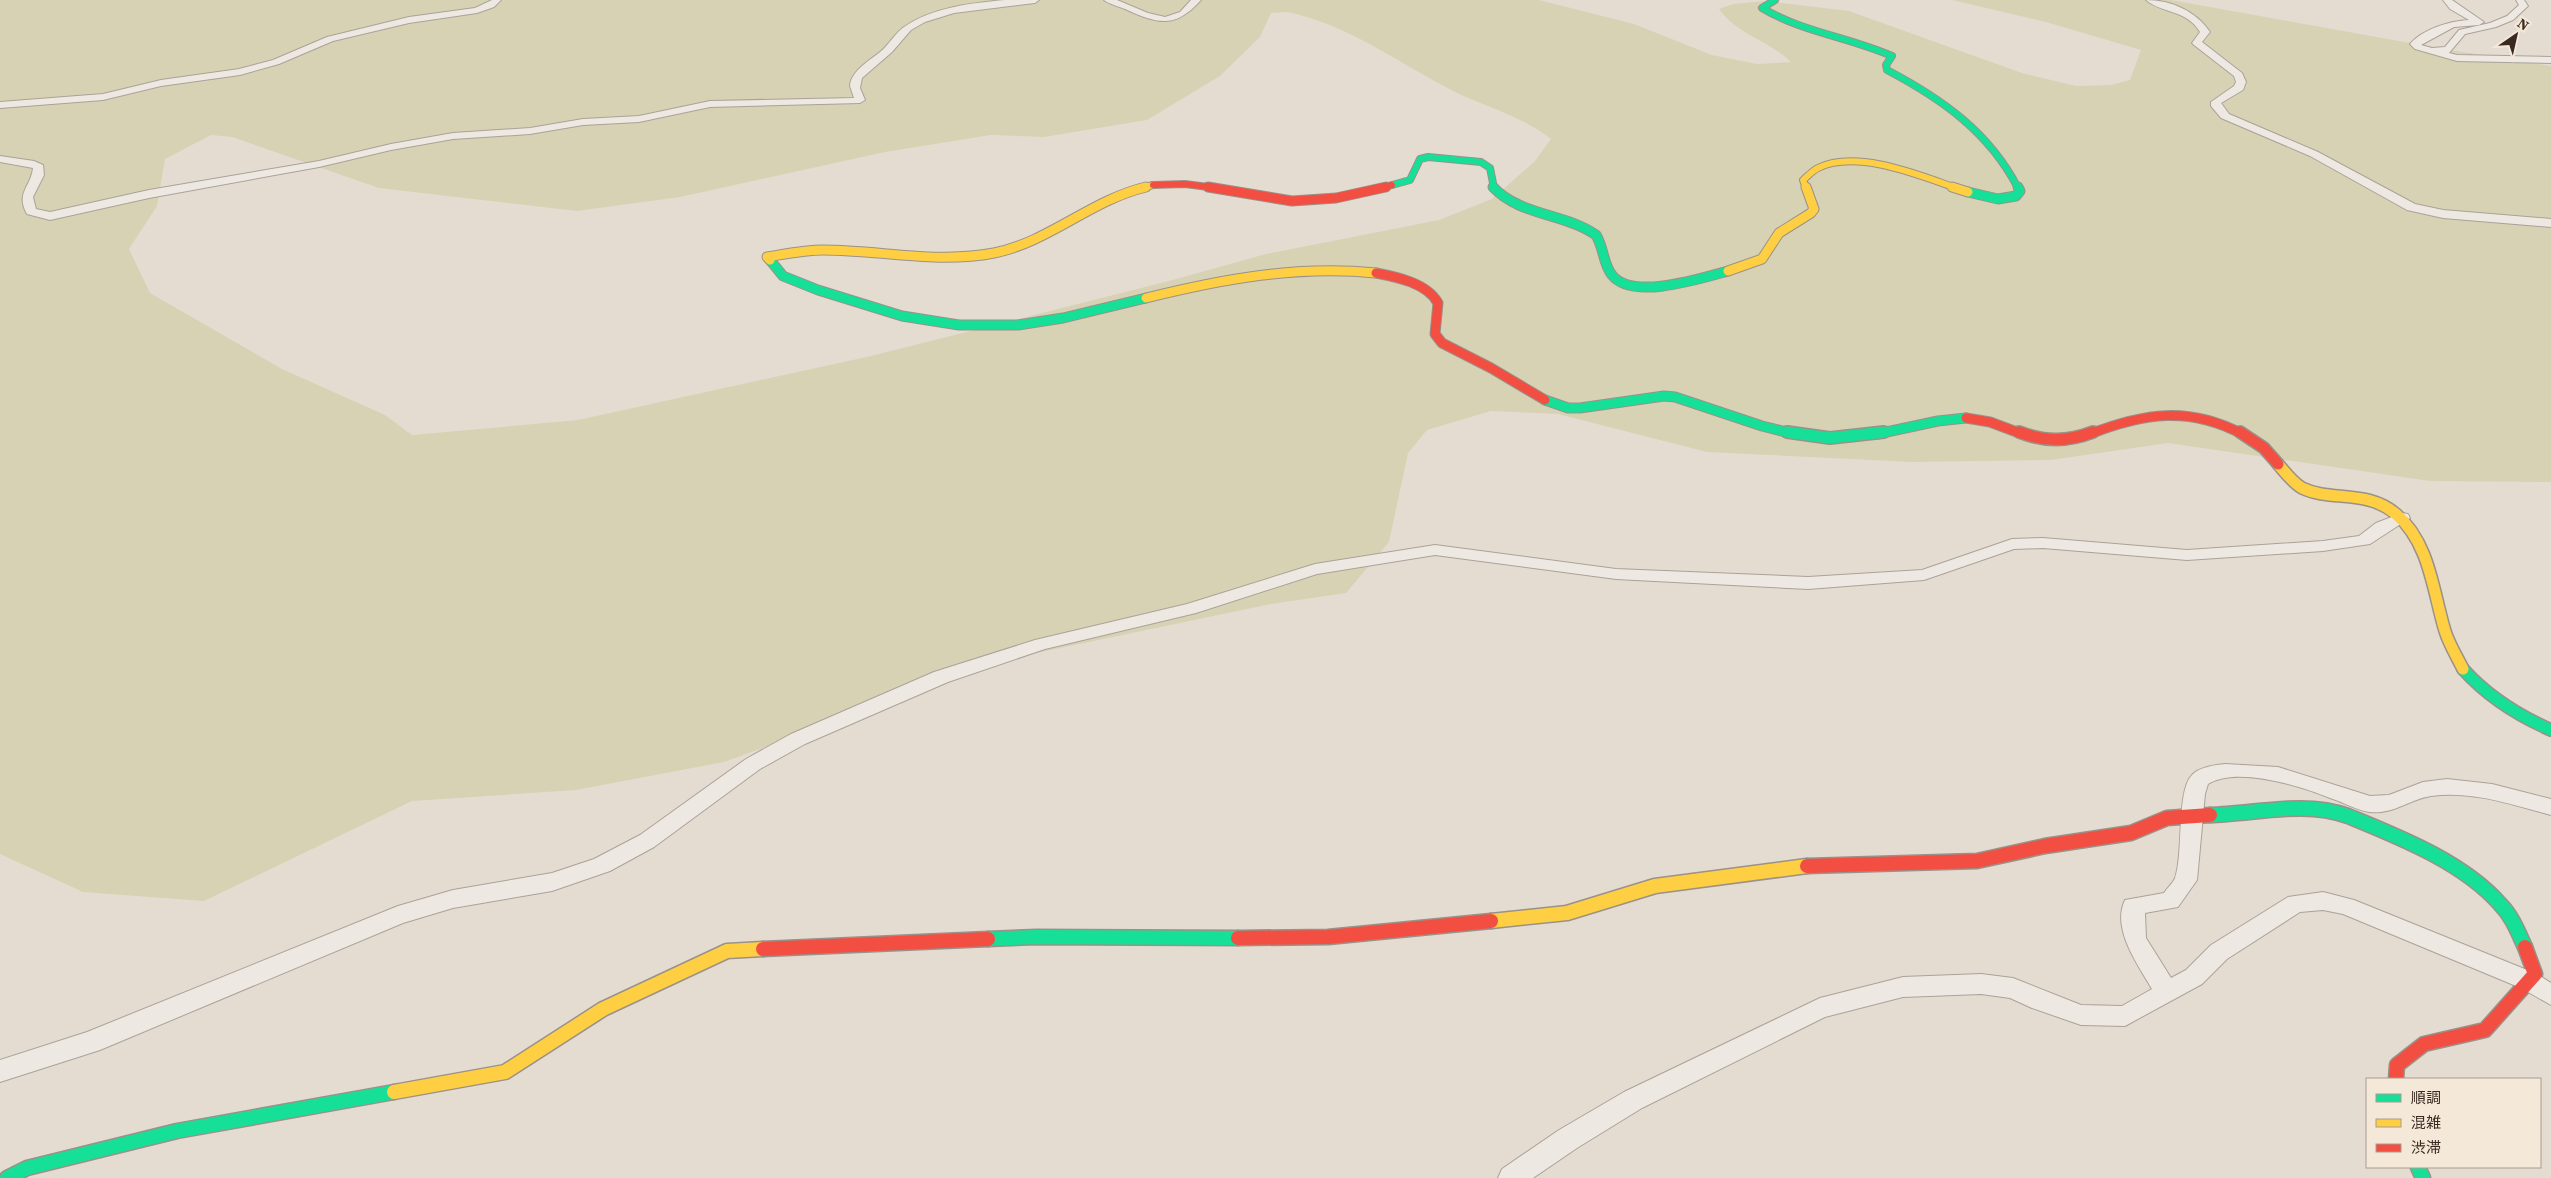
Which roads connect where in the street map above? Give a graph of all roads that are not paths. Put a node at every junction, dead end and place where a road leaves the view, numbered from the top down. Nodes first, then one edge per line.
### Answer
1 (497, 0) edge
2 (1035, 0) edge
3 (1108, 0) edge
4 (1197, 0) edge
5 (1775, 0) edge
6 (2150, 0) edge
7 (2447, 0) edge
8 (2520, 0) edge
9 (2426, 51) junction
10 (2551, 60) edge
11 (0, 105) edge
12 (0, 159) edge
13 (2551, 223) edge
14 (2402, 518) junction
15 (2551, 730) edge
16 (2551, 807) edge
17 (2193, 815) junction
18 (2529, 980) junction
19 (2167, 993) junction
20 (2551, 995) edge
21 (0, 1071) edge
22 (2396, 1078) edge
23 (7, 1178) edge
24 (1511, 1178) edge

1 - 11 street
2 - 12 street
3 - 4 street
5 - 14 street
6 - 13 street
7 - 9 street
8 - 9 street
9 - 10 street
14 - 15 street
14 - 21 street
16 - 17 street
17 - 18 street
17 - 19 street
17 - 23 street
18 - 19 street
18 - 20 street
18 - 22 street
19 - 24 street

